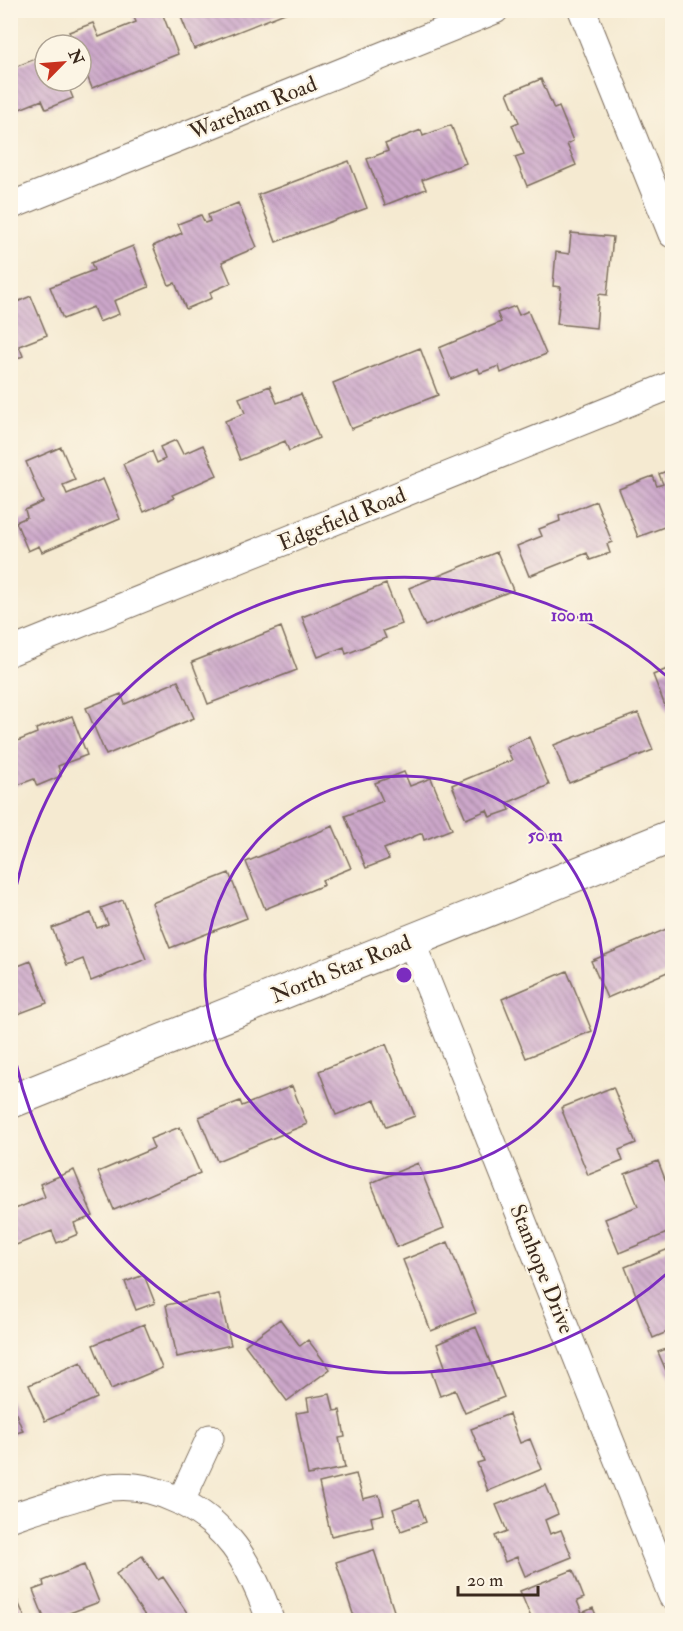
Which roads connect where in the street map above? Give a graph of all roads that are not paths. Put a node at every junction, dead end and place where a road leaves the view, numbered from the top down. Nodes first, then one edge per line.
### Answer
1 (495, 10) edge
2 (582, 10) edge
3 (10, 206) edge
4 (672, 234) edge
5 (672, 385) edge
6 (10, 652) edge
7 (672, 836) edge
8 (411, 941) junction
9 (10, 1102) edge
10 (210, 1438) dead end
11 (181, 1501) junction
12 (10, 1518) edge
13 (672, 1596) edge
14 (270, 1620) edge

1 - 3 street, Wareham Road
2 - 4 street
5 - 6 street, Edgefield Road
7 - 8 street, North Star Road
8 - 9 street, North Star Road
8 - 13 street, Stanhope Drive
10 - 11 street
11 - 12 street
11 - 14 street

